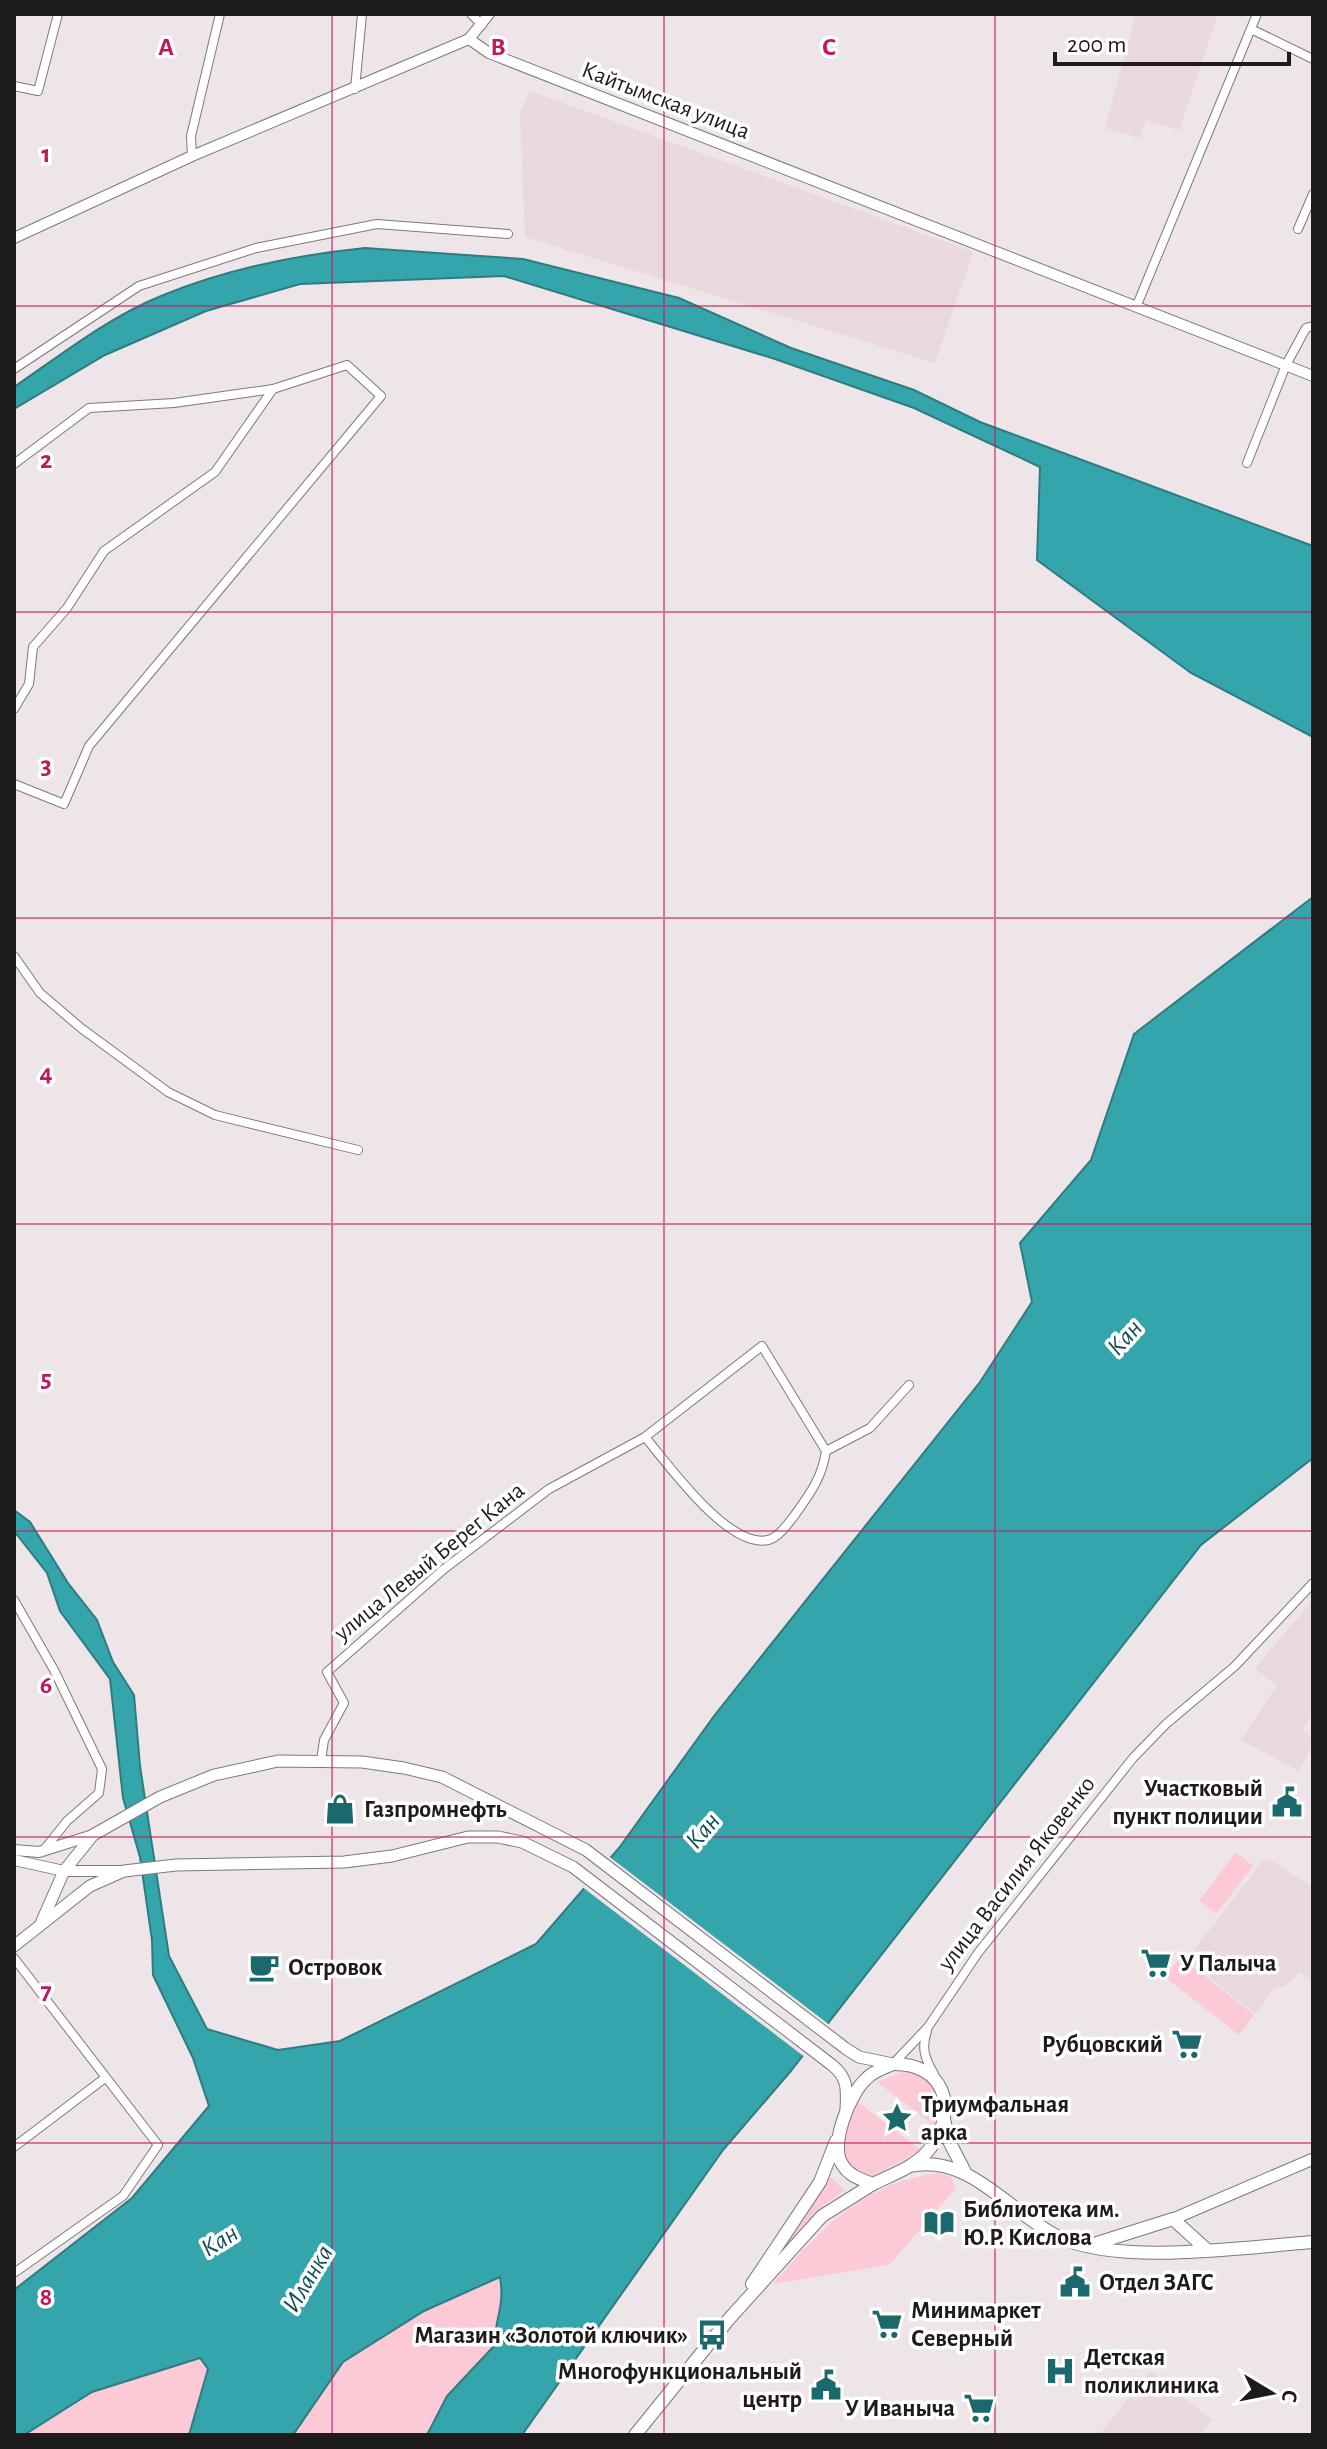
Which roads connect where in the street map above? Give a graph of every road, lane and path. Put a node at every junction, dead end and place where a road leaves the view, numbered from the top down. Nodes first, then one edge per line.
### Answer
1 (58, 14) edge
2 (220, 14) edge
3 (362, 14) edge
4 (471, 14) edge
5 (489, 14) edge
6 (1257, 14) edge
7 (482, 25) junction
8 (1251, 29) junction
9 (469, 39) junction
10 (1313, 59) edge
11 (14, 86) edge
12 (355, 89) junction
13 (192, 156) junction
14 (1313, 194) edge
15 (1298, 229) dead end
16 (508, 234) dead end
17 (14, 238) edge
18 (1137, 305) junction
19 (1313, 326) edge
20 (1286, 365) junction
21 (14, 369) edge
22 (1313, 376) edge
23 (273, 389) junction
24 (1247, 463) dead end
25 (14, 464) edge
26 (14, 709) edge
27 (14, 784) edge
28 (14, 956) edge
29 (358, 1150) dead end
30 (909, 1385) dead end
31 (645, 1437) junction
32 (826, 1451) junction
33 (1313, 1583) edge
34 (14, 1600) edge
35 (321, 1761) junction
36 (93, 1835) junction
37 (14, 1850) edge
38 (42, 1852) junction
39 (14, 1860) edge
40 (64, 1871) junction
41 (124, 1871) junction
42 (42, 1921) junction
43 (14, 1946) edge
44 (14, 1958) edge
45 (928, 2027) junction
46 (893, 2064) junction
47 (105, 2078) junction
48 (936, 2078) junction
49 (846, 2110) junction
50 (944, 2118) junction
51 (842, 2127) junction
52 (14, 2147) edge
53 (1313, 2159) edge
54 (910, 2166) junction
55 (965, 2172) junction
56 (873, 2184) junction
57 (1173, 2219) junction
58 (1313, 2242) edge
59 (1086, 2245) junction
60 (1206, 2249) junction
61 (14, 2273) edge
62 (729, 2319) junction
63 (635, 2435) edge

1 - 11 street
2 - 13 street
3 - 12 street
4 - 7 street
5 - 7 street
6 - 8 street
7 - 9 street
8 - 10 street
8 - 18 street
9 - 12 street
9 - 18 street, Кайтымская улица
12 - 13 street
13 - 17 street
14 - 15 street
16 - 21 street
18 - 20 street, Кайтымская улица
19 - 20 street
20 - 22 street, Кайтымская улица
20 - 24 street
23 - 25 street
23 - 26 street
23 - 27 street
28 - 29 street
30 - 32 street
31 - 32 street, улица Левый Берег Кана
31 - 32 street
31 - 35 street, улица Левый Берег Кана
33 - 45 street, улица Василия Яковенко
34 - 38 street
35 - 36 main road
35 - 46 main road
36 - 38 street
36 - 40 main road
37 - 38 street
39 - 40 street
40 - 41 street
40 - 42 main road
41 - 42 main road
41 - 49 main road
42 - 43 main road
44 - 47 street
45 - 46 street, улица Василия Яковенко
45 - 48 street
46 - 48 main road
46 - 49 main road
47 - 52 street
47 - 61 street
48 - 50 main road
49 - 51 main road
50 - 54 main road
50 - 55 main road
51 - 56 main road
51 - 62 main road
53 - 57 main road
54 - 55 main road
54 - 56 main road
55 - 59 main road
56 - 62 main road
57 - 59 main road
57 - 60 main road
58 - 60 main road
59 - 60 main road
62 - 63 main road

